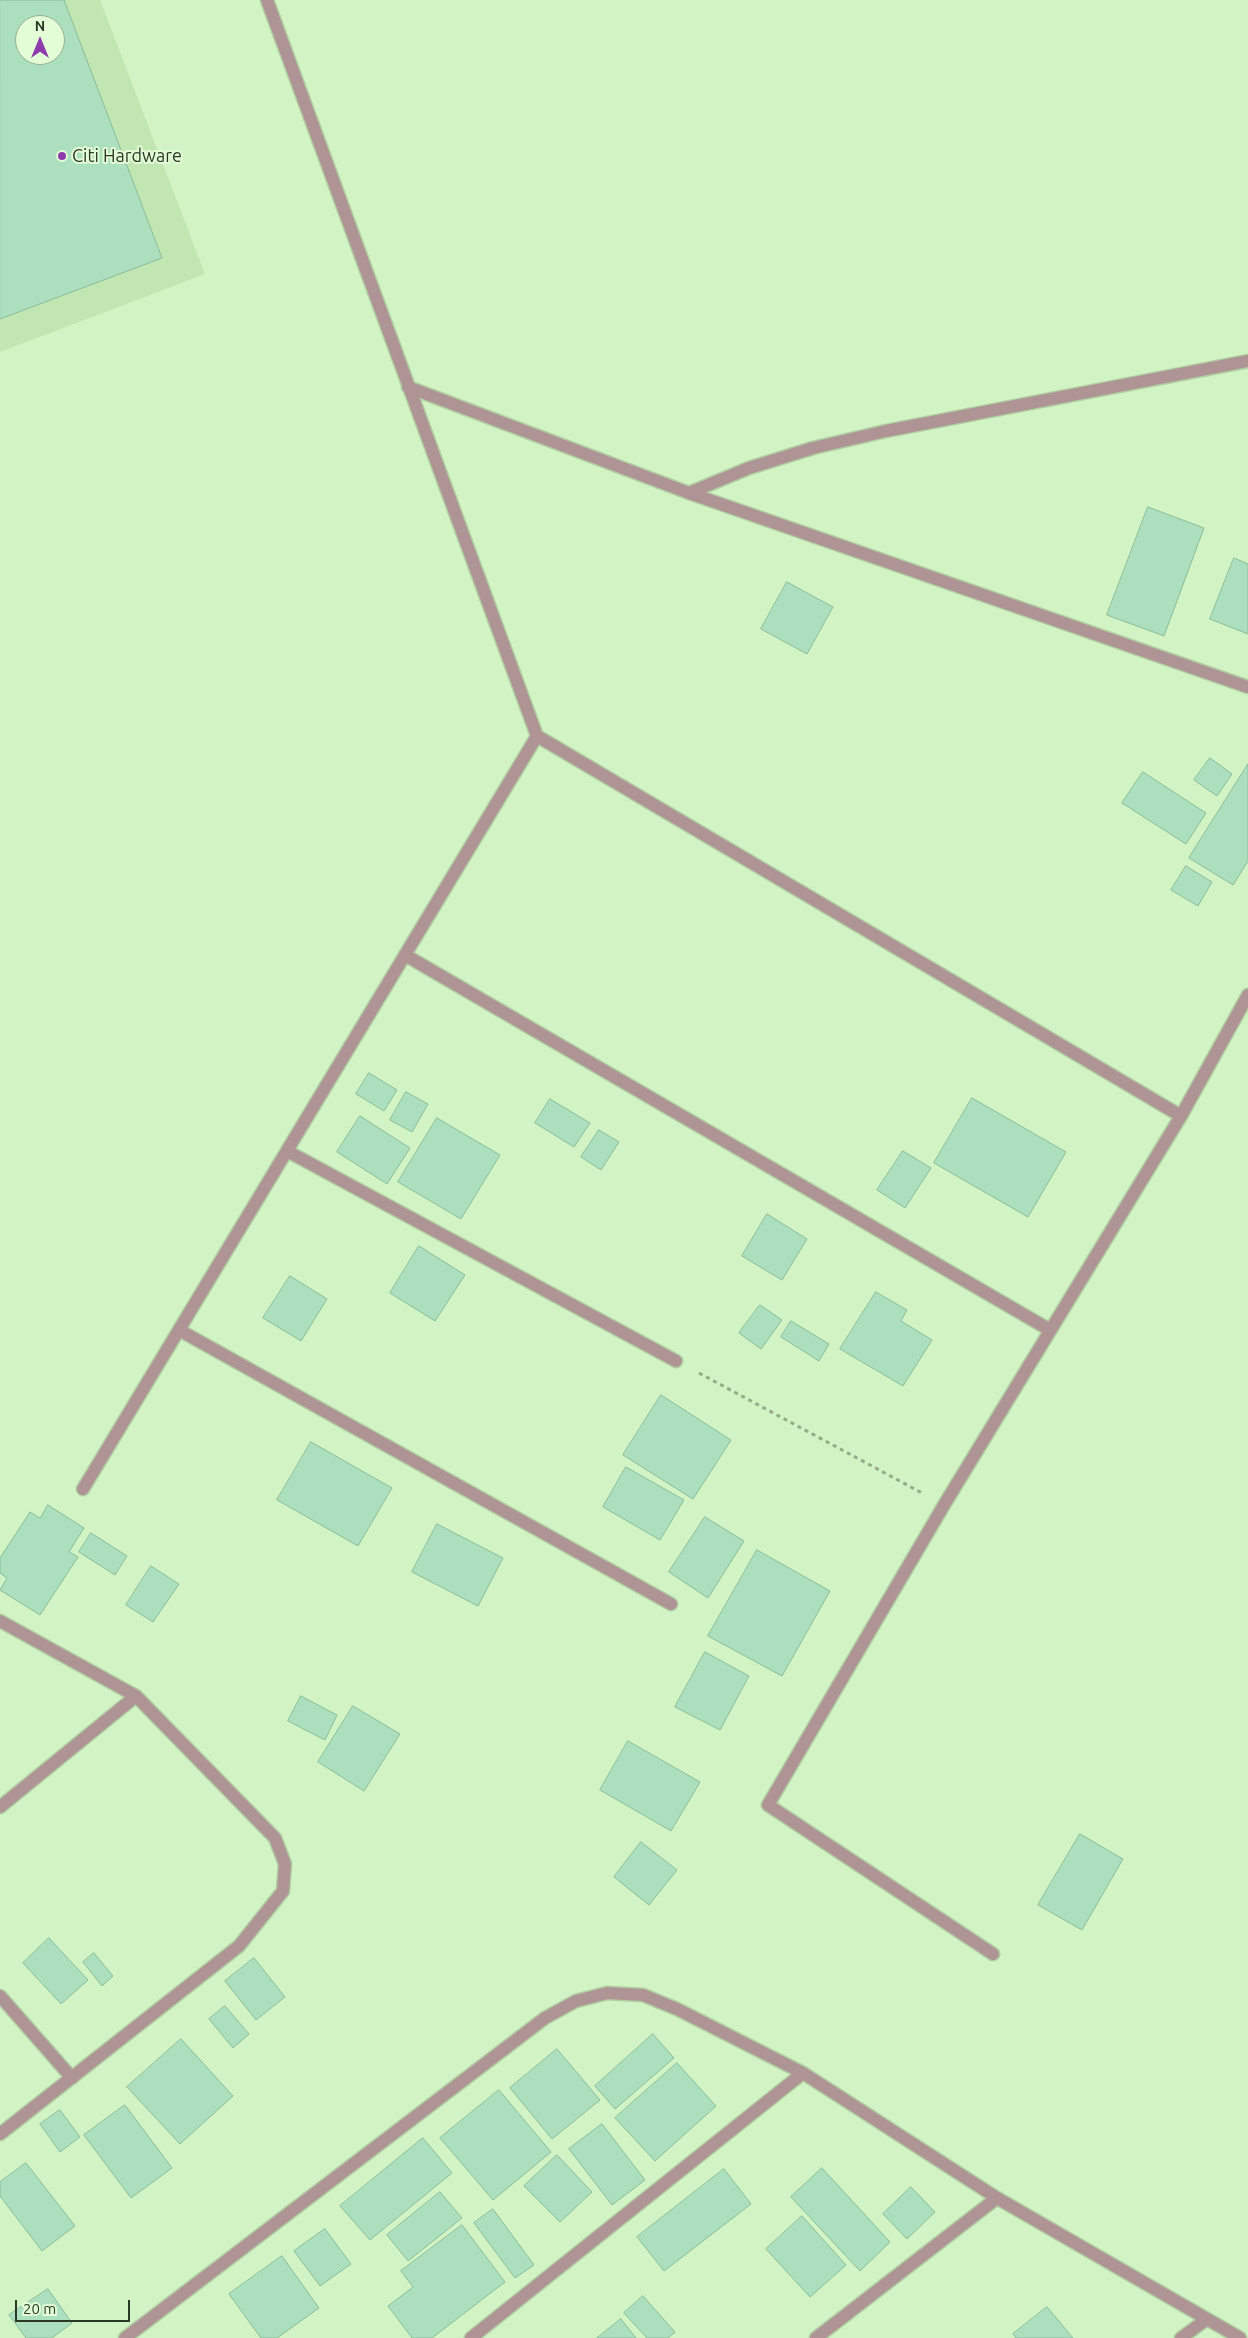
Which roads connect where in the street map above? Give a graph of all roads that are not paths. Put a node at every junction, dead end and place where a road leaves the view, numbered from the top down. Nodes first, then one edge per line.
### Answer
1 (267, 0) edge
2 (1248, 361) edge
3 (408, 387) junction
4 (689, 493) junction
5 (1248, 687) edge
6 (537, 736) junction
7 (405, 955) junction
8 (1248, 995) edge
9 (1181, 1116) junction
10 (287, 1151) junction
11 (179, 1330) junction
12 (1050, 1330) junction
13 (676, 1360) road end
14 (83, 1489) dead end
15 (671, 1604) dead end
16 (0, 1622) edge
17 (136, 1696) junction
18 (0, 1807) edge
19 (993, 1954) dead end
20 (0, 1996) edge
21 (802, 2074) junction
22 (72, 2078) junction
23 (0, 2134) edge
24 (997, 2198) junction
25 (1207, 2319) junction
26 (125, 2338) edge
27 (472, 2338) edge
28 (816, 2338) edge
29 (1181, 2338) edge
30 (1240, 2338) edge

1 - 3 street
2 - 4 street
3 - 4 street
3 - 6 street
4 - 5 street
6 - 7 street
6 - 9 street
7 - 10 street
7 - 12 street
8 - 9 street
9 - 12 street
10 - 11 street
10 - 13 street
11 - 14 street
11 - 15 street
12 - 19 street
16 - 17 street
17 - 18 street
17 - 22 street
20 - 22 street
21 - 24 street
21 - 26 street
21 - 27 street
22 - 23 street
24 - 25 street
24 - 28 street
25 - 29 street
25 - 30 street

